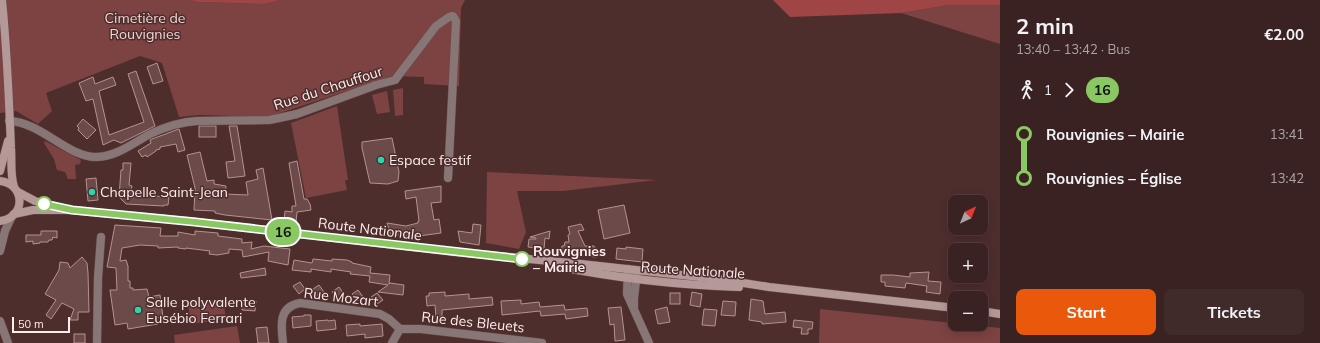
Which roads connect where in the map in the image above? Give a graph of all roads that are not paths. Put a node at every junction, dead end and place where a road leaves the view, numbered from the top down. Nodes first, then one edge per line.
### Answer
1 (2, 0) edge
2 (10, 124) junction
3 (0, 171) edge
4 (448, 178) dead end
5 (0, 181) edge
6 (16, 190) junction
7 (72, 210) junction
8 (13, 215) junction
9 (0, 221) edge
10 (101, 237) dead end
11 (0, 251) edge
12 (632, 274) junction
13 (948, 307) edge
14 (988, 312) edge
15 (1000, 314) edge
16 (0, 321) edge
17 (400, 329) junction
18 (8, 343) edge
19 (97, 343) edge
20 (283, 343) edge
21 (392, 343) edge
22 (542, 343) edge
23 (648, 343) edge

1 - 2 main road
2 - 3 main road
2 - 4 street, Rue du Chauffour
2 - 6 main road
5 - 6 main road, Route Nationale
6 - 7 main road, Route Nationale
6 - 8 main road
7 - 8 main road, Route Nationale
7 - 12 main road, Route Nationale
8 - 9 main road, Route Nationale
8 - 11 street
10 - 19 street
12 - 13 main road, Route Nationale
12 - 23 street
14 - 15 main road
16 - 18 street
17 - 20 street, Rue Mozart
17 - 21 street
17 - 22 street, Rue des Bleuets

